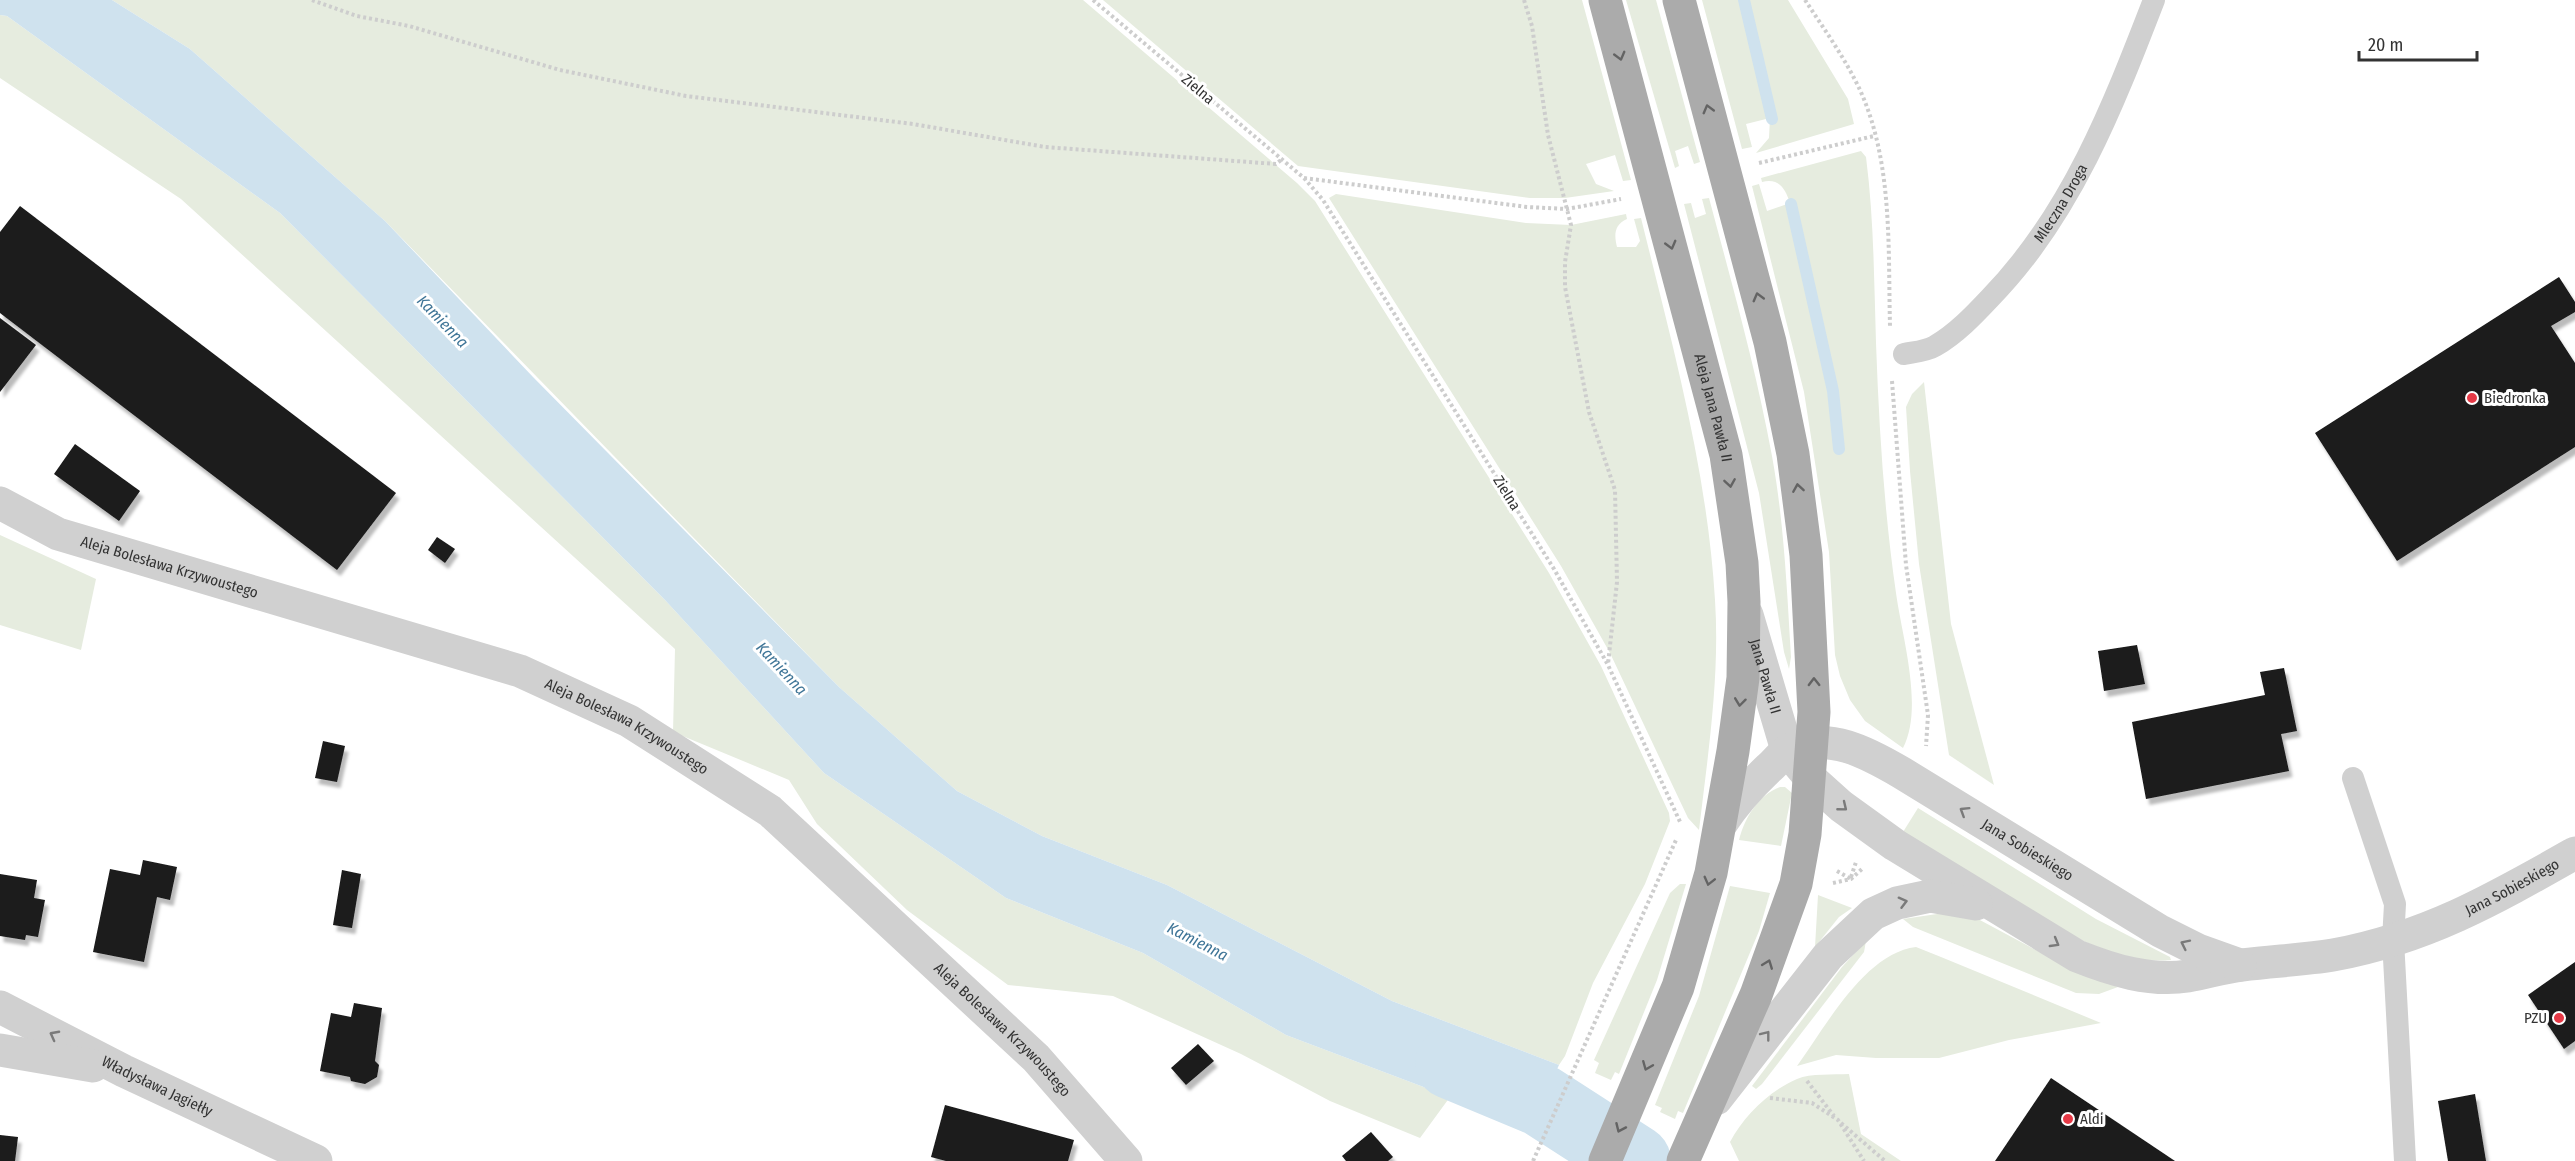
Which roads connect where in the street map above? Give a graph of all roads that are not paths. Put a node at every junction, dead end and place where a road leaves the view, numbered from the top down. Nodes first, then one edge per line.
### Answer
1 (1605, 0) edge
2 (1678, 0) edge
3 (2154, 0) edge
4 (1904, 354) dead end
5 (0, 503) edge
6 (1744, 602) junction
7 (1801, 745) junction
8 (2353, 778) dead end
9 (1811, 779) junction
10 (1721, 824) junction
11 (2575, 853) edge
12 (2004, 914) junction
13 (2393, 940) junction
14 (2240, 965) junction
15 (0, 1007) edge
16 (0, 1050) edge
17 (124, 1071) junction
18 (1695, 1136) edge
19 (316, 1161) edge
20 (1126, 1161) edge
21 (1605, 1161) edge
22 (2405, 1161) edge

1 -> 6 main road, Aleja Jana Pawła II
7 -> 2 main road
3 - 4 lane, Mleczna Droga
5 - 20 street, Aleja Bolesława Krzywoustego
6 - 7 street, Jana Pawła II
6 -> 10 main road, Aleja Jana Pawła II
7 - 9 main road
7 - 10 street
14 -> 7 street, Jana Sobieskiego
8 - 13 lane
9 -> 12 street, Jana Sobieskiego
18 -> 9 main road, Jana Sobieskiego
10 -> 21 main road
11 - 13 street, Jana Sobieskiego
12 -> 14 street, Jana Sobieskiego
18 -> 12 street, Jana Sobieskiego
13 - 14 street, Jana Sobieskiego
13 - 22 lane
17 -> 15 street, Władysława Jagiełły
16 - 17 street
17 - 19 street, Władysława Jagiełły

